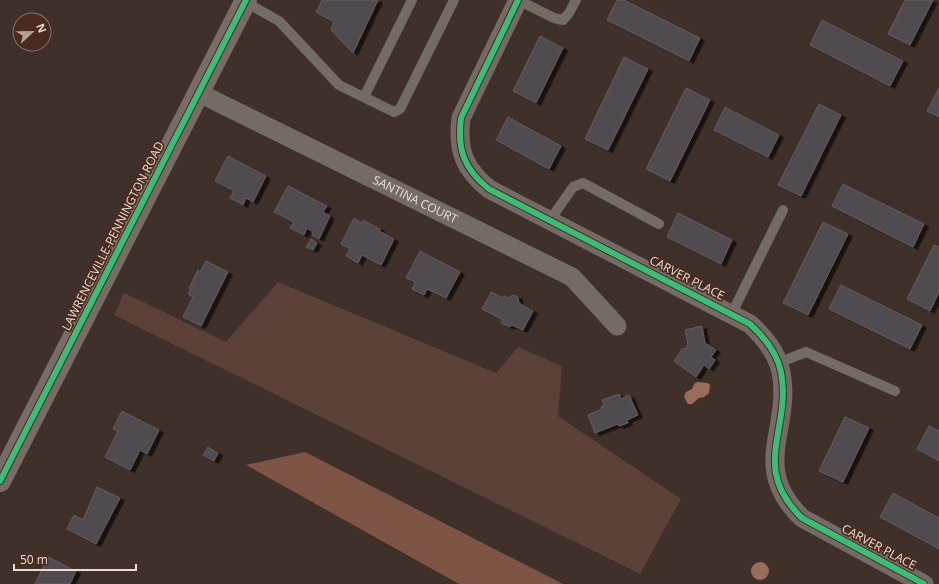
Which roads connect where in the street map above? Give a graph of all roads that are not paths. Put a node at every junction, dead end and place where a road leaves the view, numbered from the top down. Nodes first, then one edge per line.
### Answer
1 (412, 0) edge
2 (454, 0) edge
3 (518, 0) edge
4 (576, 0) edge
5 (246, 1) edge
6 (199, 93) junction
7 (364, 97) junction
8 (783, 210) dead end
9 (550, 220) junction
10 (659, 224) dead end
11 (732, 313) junction
12 (617, 326) dead end
13 (778, 362) junction
14 (895, 391) dead end
15 (0, 481) edge
16 (924, 584) edge

1 - 7 lane
2 - 7 lane
3 - 4 lane
3 - 9 street, CARVER PLACE
5 - 6 street, LAWRENCEVILLE-PENNINGTON ROAD
5 - 7 lane
6 - 12 street, SANTINA COURT
6 - 15 street, LAWRENCEVILLE-PENNINGTON ROAD
8 - 11 lane
9 - 10 lane
9 - 11 street, CARVER PLACE
11 - 13 street, CARVER PLACE
13 - 14 lane
13 - 16 street, CARVER PLACE

